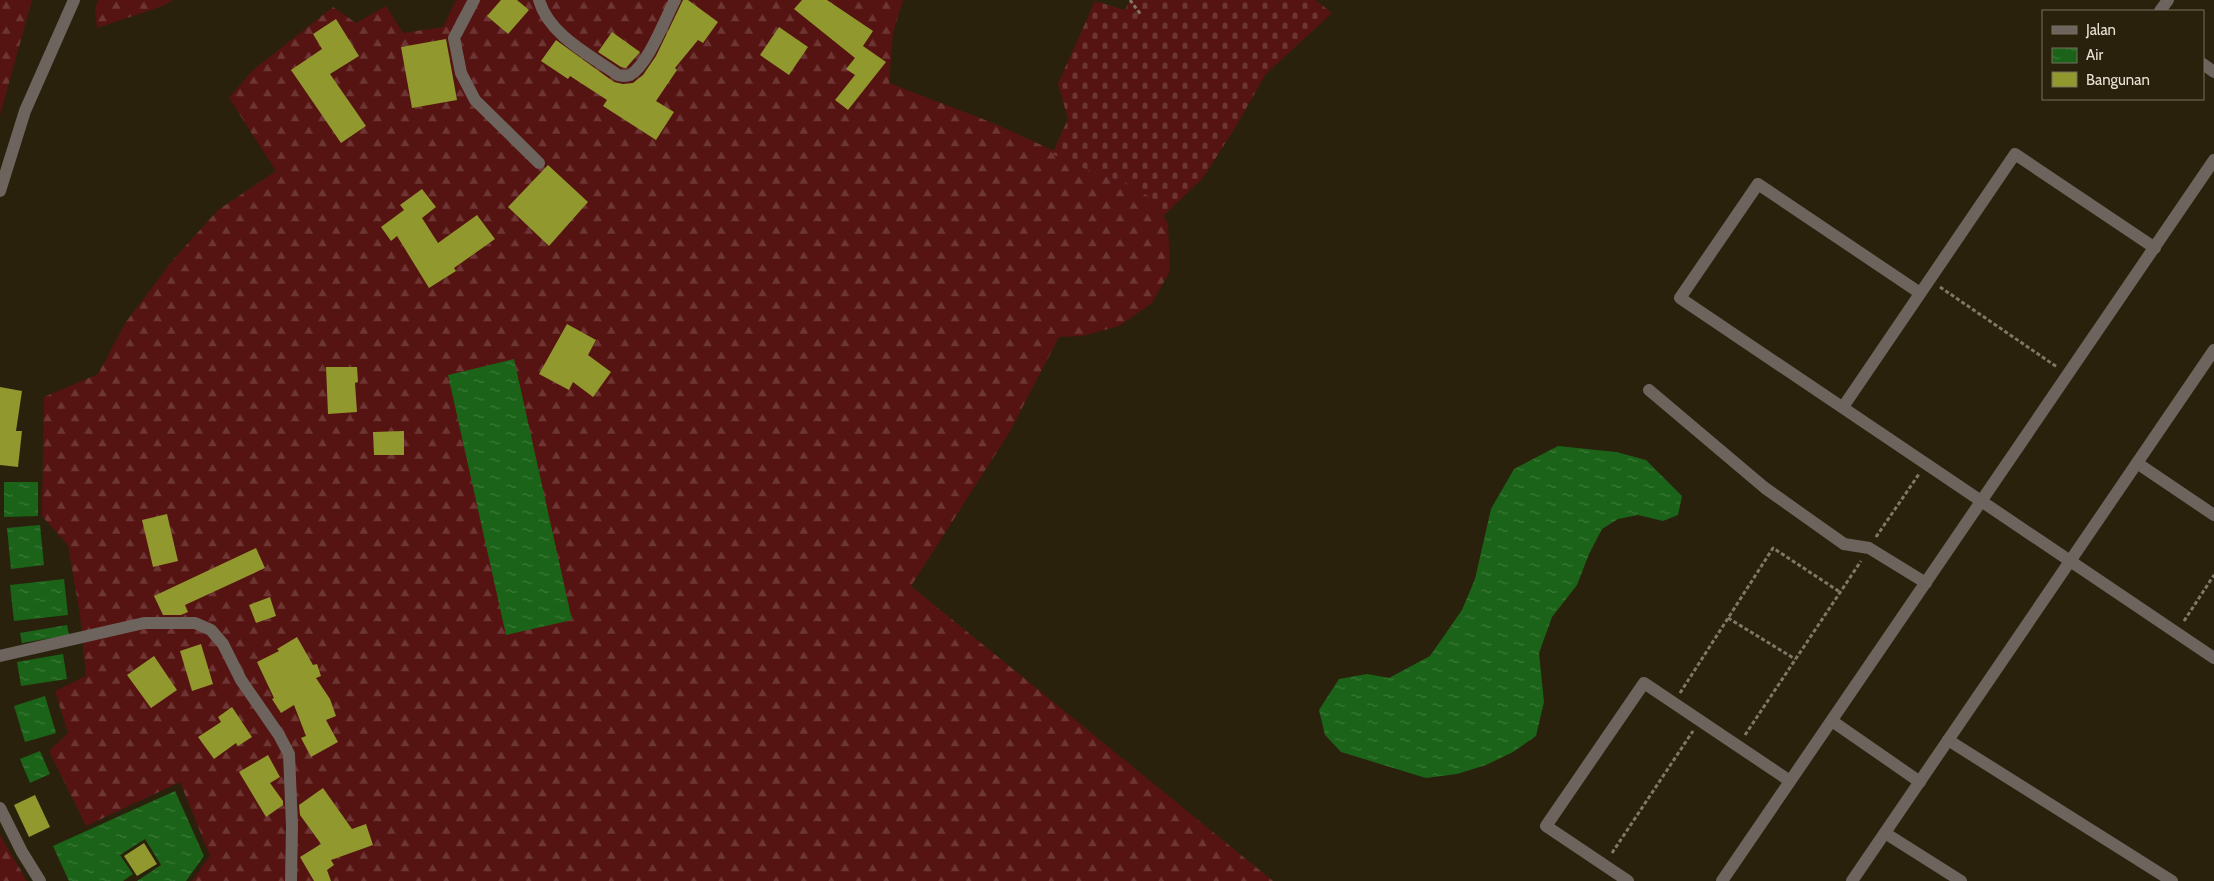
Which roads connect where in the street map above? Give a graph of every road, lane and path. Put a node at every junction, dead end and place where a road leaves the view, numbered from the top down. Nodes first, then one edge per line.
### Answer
1 (74, 0) edge
2 (474, 0) edge
3 (539, 0) edge
4 (675, 0) edge
5 (1130, 0) edge
6 (1141, 15) dead end
7 (2214, 160) edge
8 (539, 163) dead end
9 (0, 191) edge
10 (2154, 248) junction
11 (1929, 280) junction
12 (1920, 293) junction
13 (2214, 350) edge
14 (2209, 367) edge
15 (2068, 374) junction
16 (1649, 390) dead end
17 (1843, 407) junction
18 (1926, 463) junction
19 (2137, 463) junction
20 (1982, 501) junction
21 (2214, 515) edge
22 (1869, 548) junction
23 (2070, 561) junction
24 (2214, 575) edge
25 (1926, 583) junction
26 (1840, 592) junction
27 (1728, 618) junction
28 (2176, 632) junction
29 (0, 656) edge
30 (2214, 658) edge
31 (1795, 659) junction
32 (1674, 702) junction
33 (1700, 720) junction
34 (1832, 721) junction
35 (1948, 740) junction
36 (1738, 746) junction
37 (1790, 781) junction
38 (1920, 782) junction
39 (0, 808) edge
40 (1885, 833) junction
41 (1604, 865) junction
42 (40, 881) edge
43 (291, 881) edge
44 (1628, 881) edge
45 (1722, 881) edge
46 (1852, 881) edge
47 (1960, 881) edge
48 (2172, 881) edge

1 - 9 street
2 - 8 street
3 - 4 street
5 - 6 path
7 - 10 street
10 - 11 street
10 - 15 street
11 - 12 street
11 - 15 path
12 - 17 street
12 - 17 street
13 - 14 street
14 - 19 street
15 - 20 street
16 - 22 street
17 - 18 street
18 - 20 street
18 - 22 path
19 - 21 street
19 - 23 street
20 - 23 street
20 - 25 street
22 - 25 street
22 - 26 path
23 - 28 street
23 - 35 street
24 - 28 path
25 - 34 street
26 - 27 path
26 - 31 path
27 - 31 path
27 - 32 path
28 - 30 street
29 - 43 street
31 - 36 path
32 - 33 street
32 - 41 street
33 - 36 street
33 - 41 path
34 - 37 street
34 - 38 street
35 - 38 street
35 - 48 street
36 - 37 street
37 - 45 street
38 - 40 street
39 - 42 street
40 - 46 street
40 - 47 street
41 - 44 street

